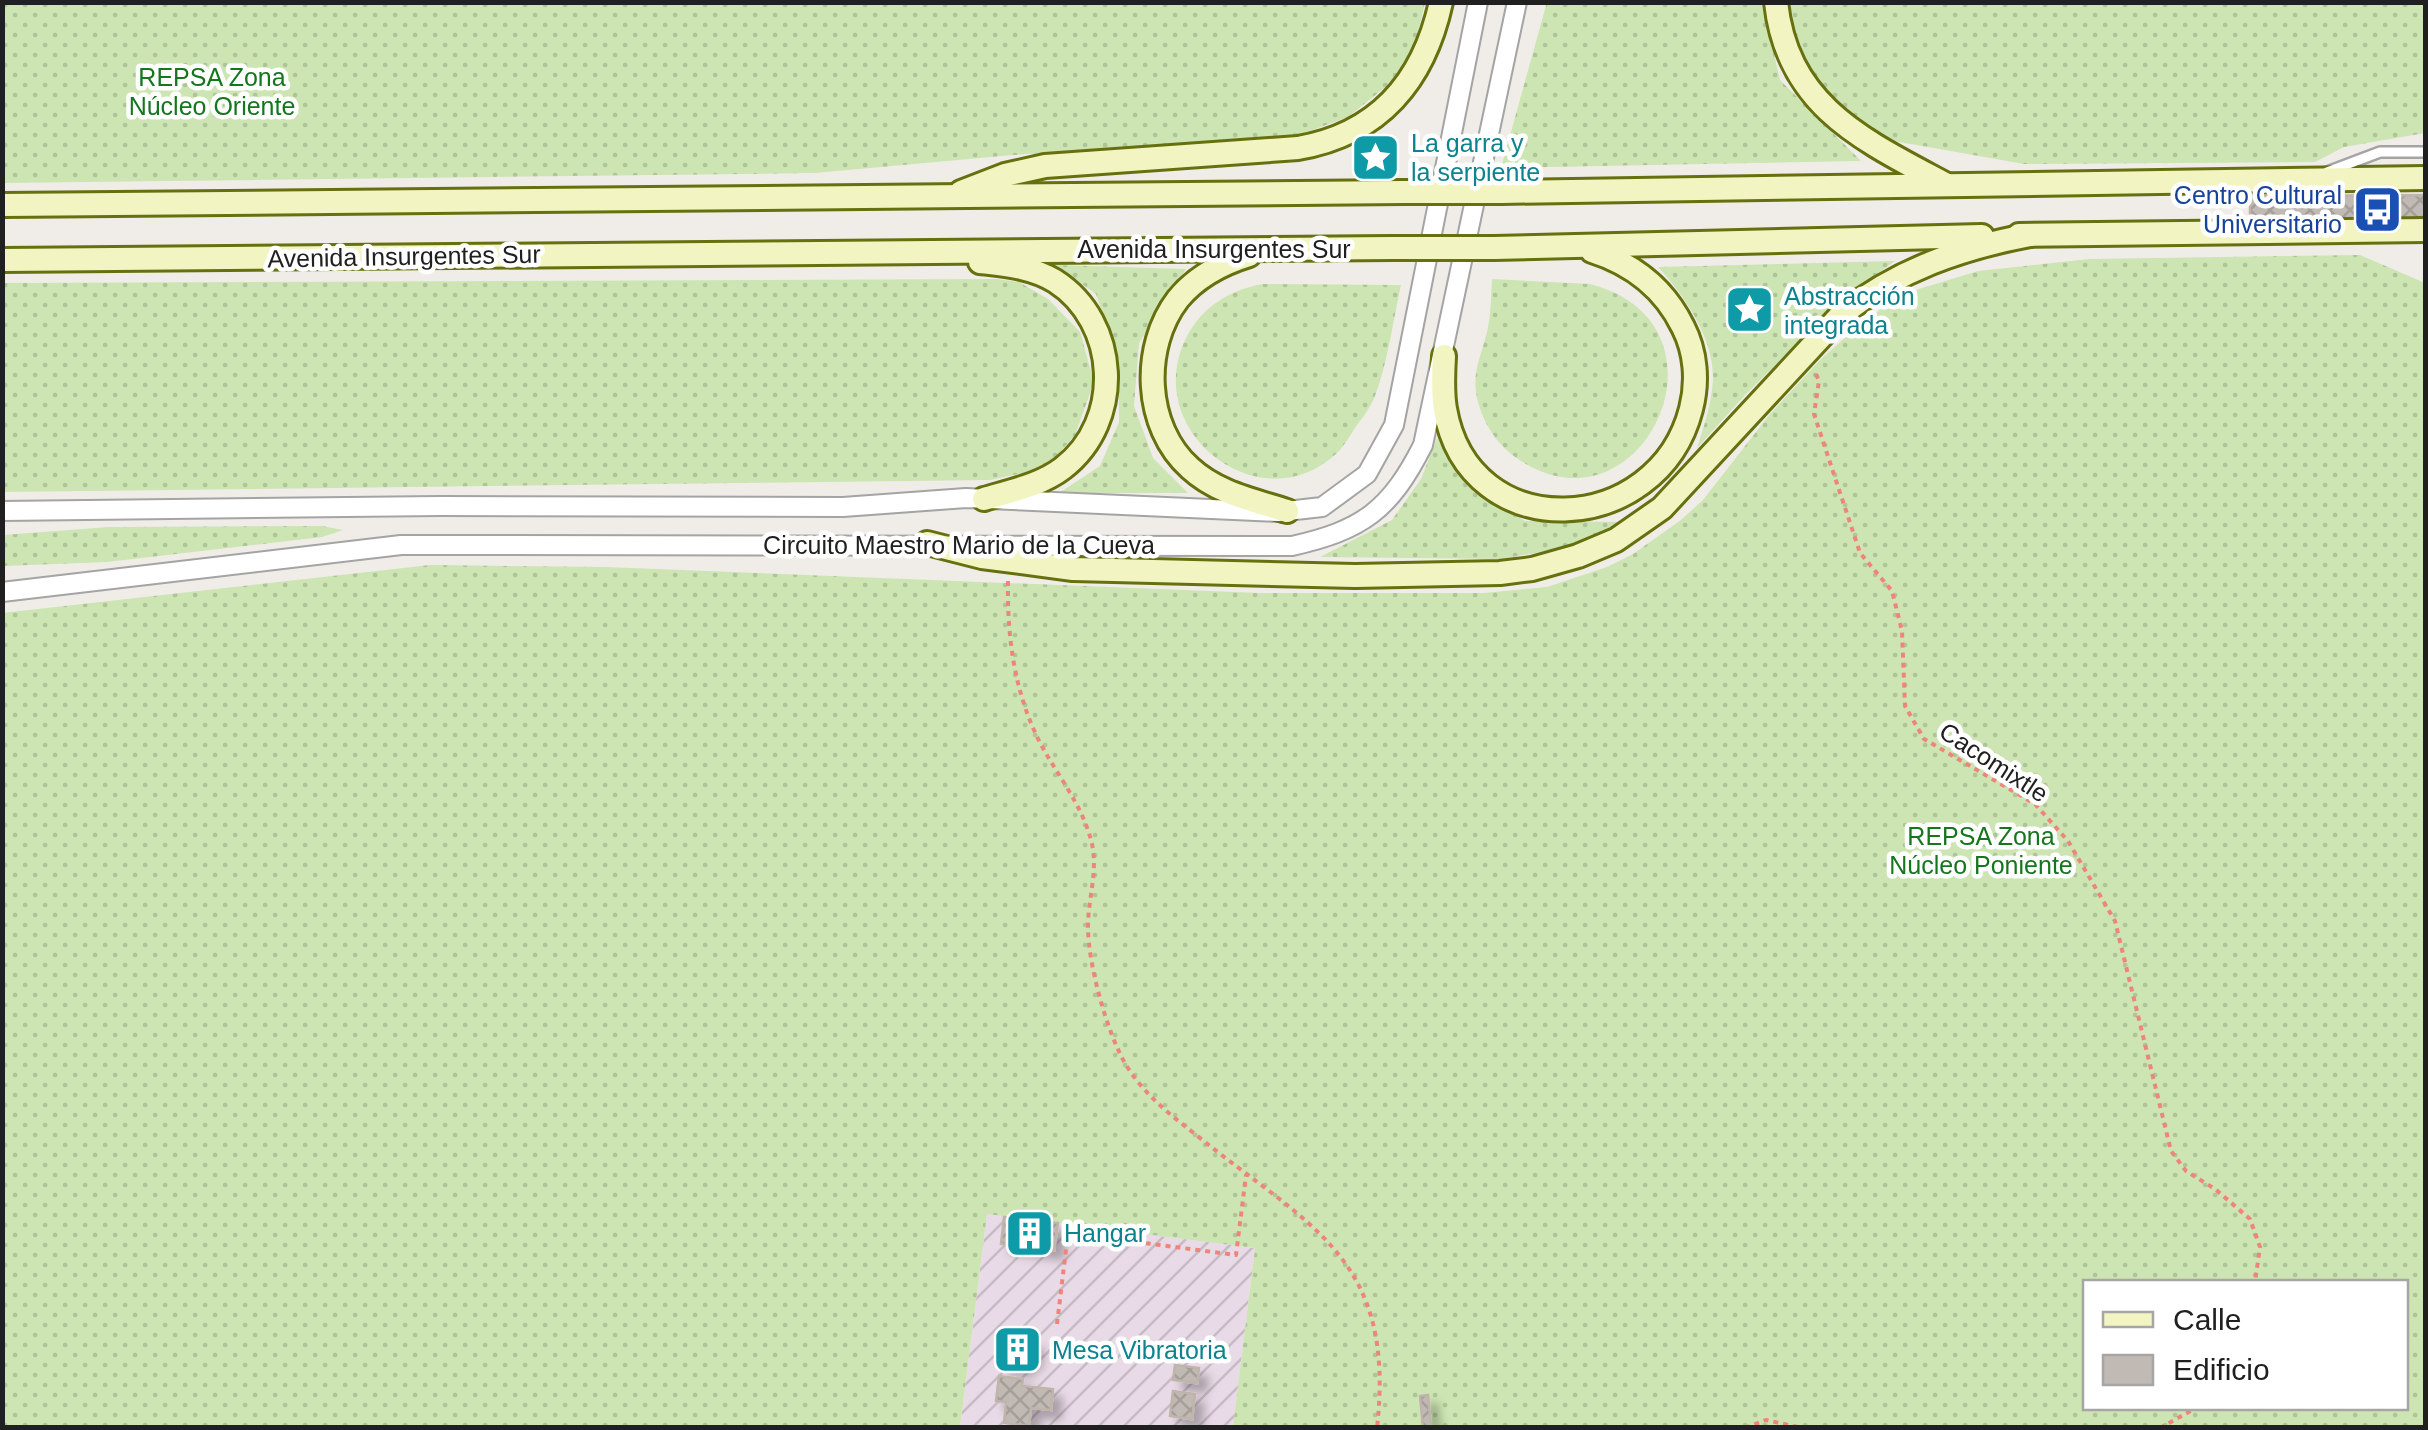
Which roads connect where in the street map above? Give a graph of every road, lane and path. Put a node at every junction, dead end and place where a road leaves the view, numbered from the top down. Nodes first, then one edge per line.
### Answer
1 (1442, 2) edge
2 (1478, 2) edge
3 (1517, 2) edge
4 (1776, 2) edge
5 (2426, 152) edge
6 (2426, 178) edge
7 (2306, 179) junction
8 (1946, 185) junction
9 (950, 197) junction
10 (2, 206) edge
11 (2426, 230) edge
12 (2030, 235) junction
13 (1579, 247) junction
14 (1286, 248) junction
15 (898, 250) junction
16 (2, 260) edge
17 (1808, 351) junction
18 (1444, 356) junction
19 (984, 499) junction
20 (2, 510) edge
21 (1287, 511) junction
22 (928, 544) junction
23 (1008, 562) junction
24 (2, 592) edge
25 (1246, 1173) junction
26 (2255, 1280) edge
27 (1057, 1324) dead end
28 (2192, 1410) edge
29 (1377, 1428) edge
30 (1745, 1428) edge
31 (1802, 1428) edge
32 (2160, 1428) edge

1 - 9 main road
2 - 21 street, Circuito Maestro Mario de la Cueva
3 - 18 street, Circuito Maestro Mario de la Cueva
4 - 8 main road
5 - 7 lane
6 - 7 main road, Avenida Insurgentes Sur
7 - 8 main road, Avenida Insurgentes Sur
8 - 9 main road, Avenida Insurgentes Sur, bridge
9 - 10 main road, Avenida Insurgentes Sur
11 - 12 main road, Avenida Insurgentes Sur
12 - 13 main road, Avenida Insurgentes Sur
12 - 17 main road
13 - 14 main road, Avenida Insurgentes Sur, bridge
13 - 18 main road
14 - 15 main road, Avenida Insurgentes Sur
14 - 21 main road
15 - 16 main road, Avenida Insurgentes Sur
15 - 19 main road
17 - 23 main road
17 - 26 path, Cacomixtle
18 - 22 street, Circuito Maestro Mario de la Cueva
19 - 20 street, Circuito Maestro Mario de la Cueva
19 - 21 street, Circuito Maestro Mario de la Cueva
22 - 23 main road
22 - 24 street, Circuito Maestro Mario de la Cueva
23 - 25 path
25 - 27 path
25 - 29 path
28 - 32 path
30 - 31 path

